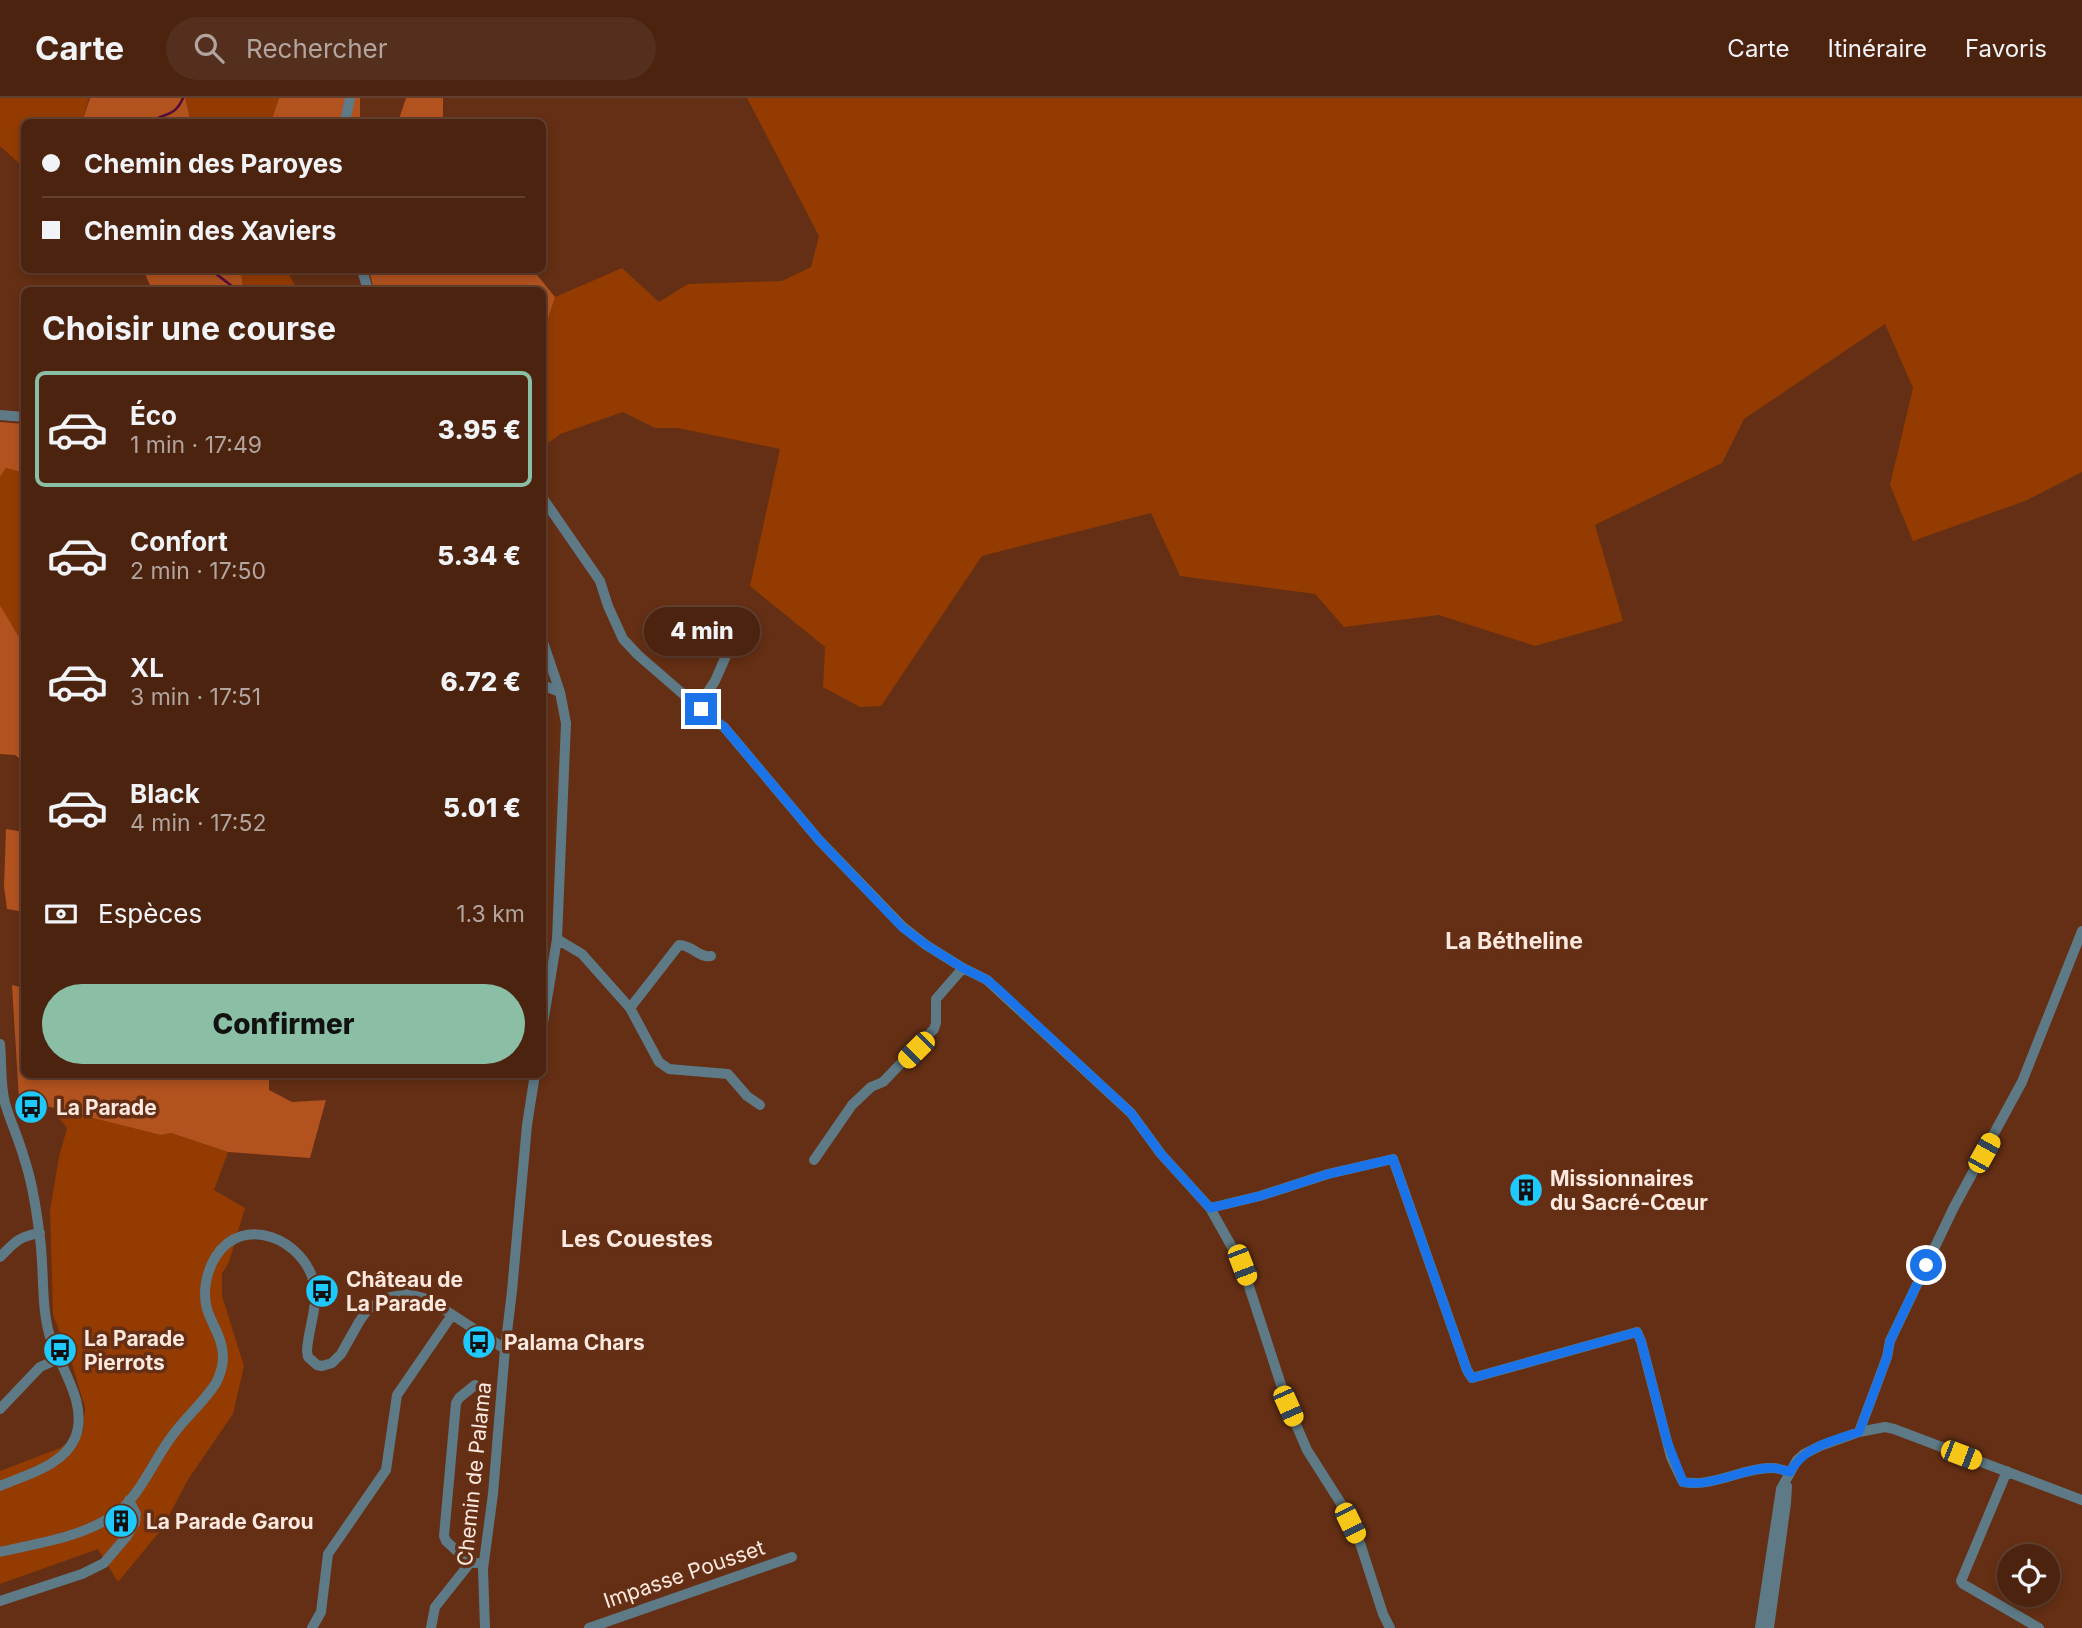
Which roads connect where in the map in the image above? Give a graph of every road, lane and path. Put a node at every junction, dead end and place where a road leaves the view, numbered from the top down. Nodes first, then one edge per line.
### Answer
1 (350, 98) edge
2 (346, 119) edge
3 (0, 415) edge
4 (21, 416) edge
5 (546, 503) edge
6 (702, 615) dead end
7 (546, 651) edge
8 (546, 687) edge
9 (559, 692) junction
10 (698, 707) junction
11 (2082, 931) edge
12 (556, 939) junction
13 (711, 956) dead end
14 (963, 968) junction
15 (546, 1003) edge
16 (629, 1008) junction
17 (0, 1044) edge
18 (534, 1078) edge
19 (2, 1103) edge
20 (760, 1105) dead end
21 (814, 1160) dead end
22 (1210, 1208) junction
23 (40, 1233) junction
24 (0, 1257) edge
25 (452, 1315) junction
26 (505, 1349) junction
27 (58, 1359) junction
28 (475, 1385) dead end
29 (0, 1409) edge
30 (1859, 1432) junction
31 (2007, 1471) junction
32 (1788, 1476) junction
33 (0, 1486) edge
34 (129, 1500) junction
35 (2082, 1500) edge
36 (0, 1552) edge
37 (792, 1557) dead end
38 (470, 1563) junction
39 (484, 1563) junction
40 (0, 1601) edge
41 (1765, 1623) edge
42 (312, 1628) edge
43 (431, 1628) edge
44 (485, 1628) edge
45 (589, 1628) edge
46 (1390, 1628) edge
47 (2039, 1628) edge

1 - 2 street
3 - 4 street
5 - 10 street
6 - 10 street
7 - 9 street
8 - 9 street
9 - 12 street
10 - 14 street
11 - 30 street
12 - 15 street
12 - 16 street
13 - 16 street
14 - 21 street
14 - 22 street
16 - 20 street
17 - 19 street
18 - 26 street, Chemin de Palama
19 - 23 street
22 - 32 street
22 - 46 street
23 - 24 street
23 - 27 street
25 - 26 street
25 - 34 street
25 - 42 street
26 - 39 street, Chemin de Palama
27 - 29 street
27 - 33 street
28 - 38 street
30 - 31 street
30 - 32 street
31 - 35 street
31 - 47 street
32 - 41 street
34 - 36 street
34 - 40 street
37 - 45 street, Impasse Pousset
38 - 39 street
38 - 43 street
39 - 44 street, Chemin de Palama

